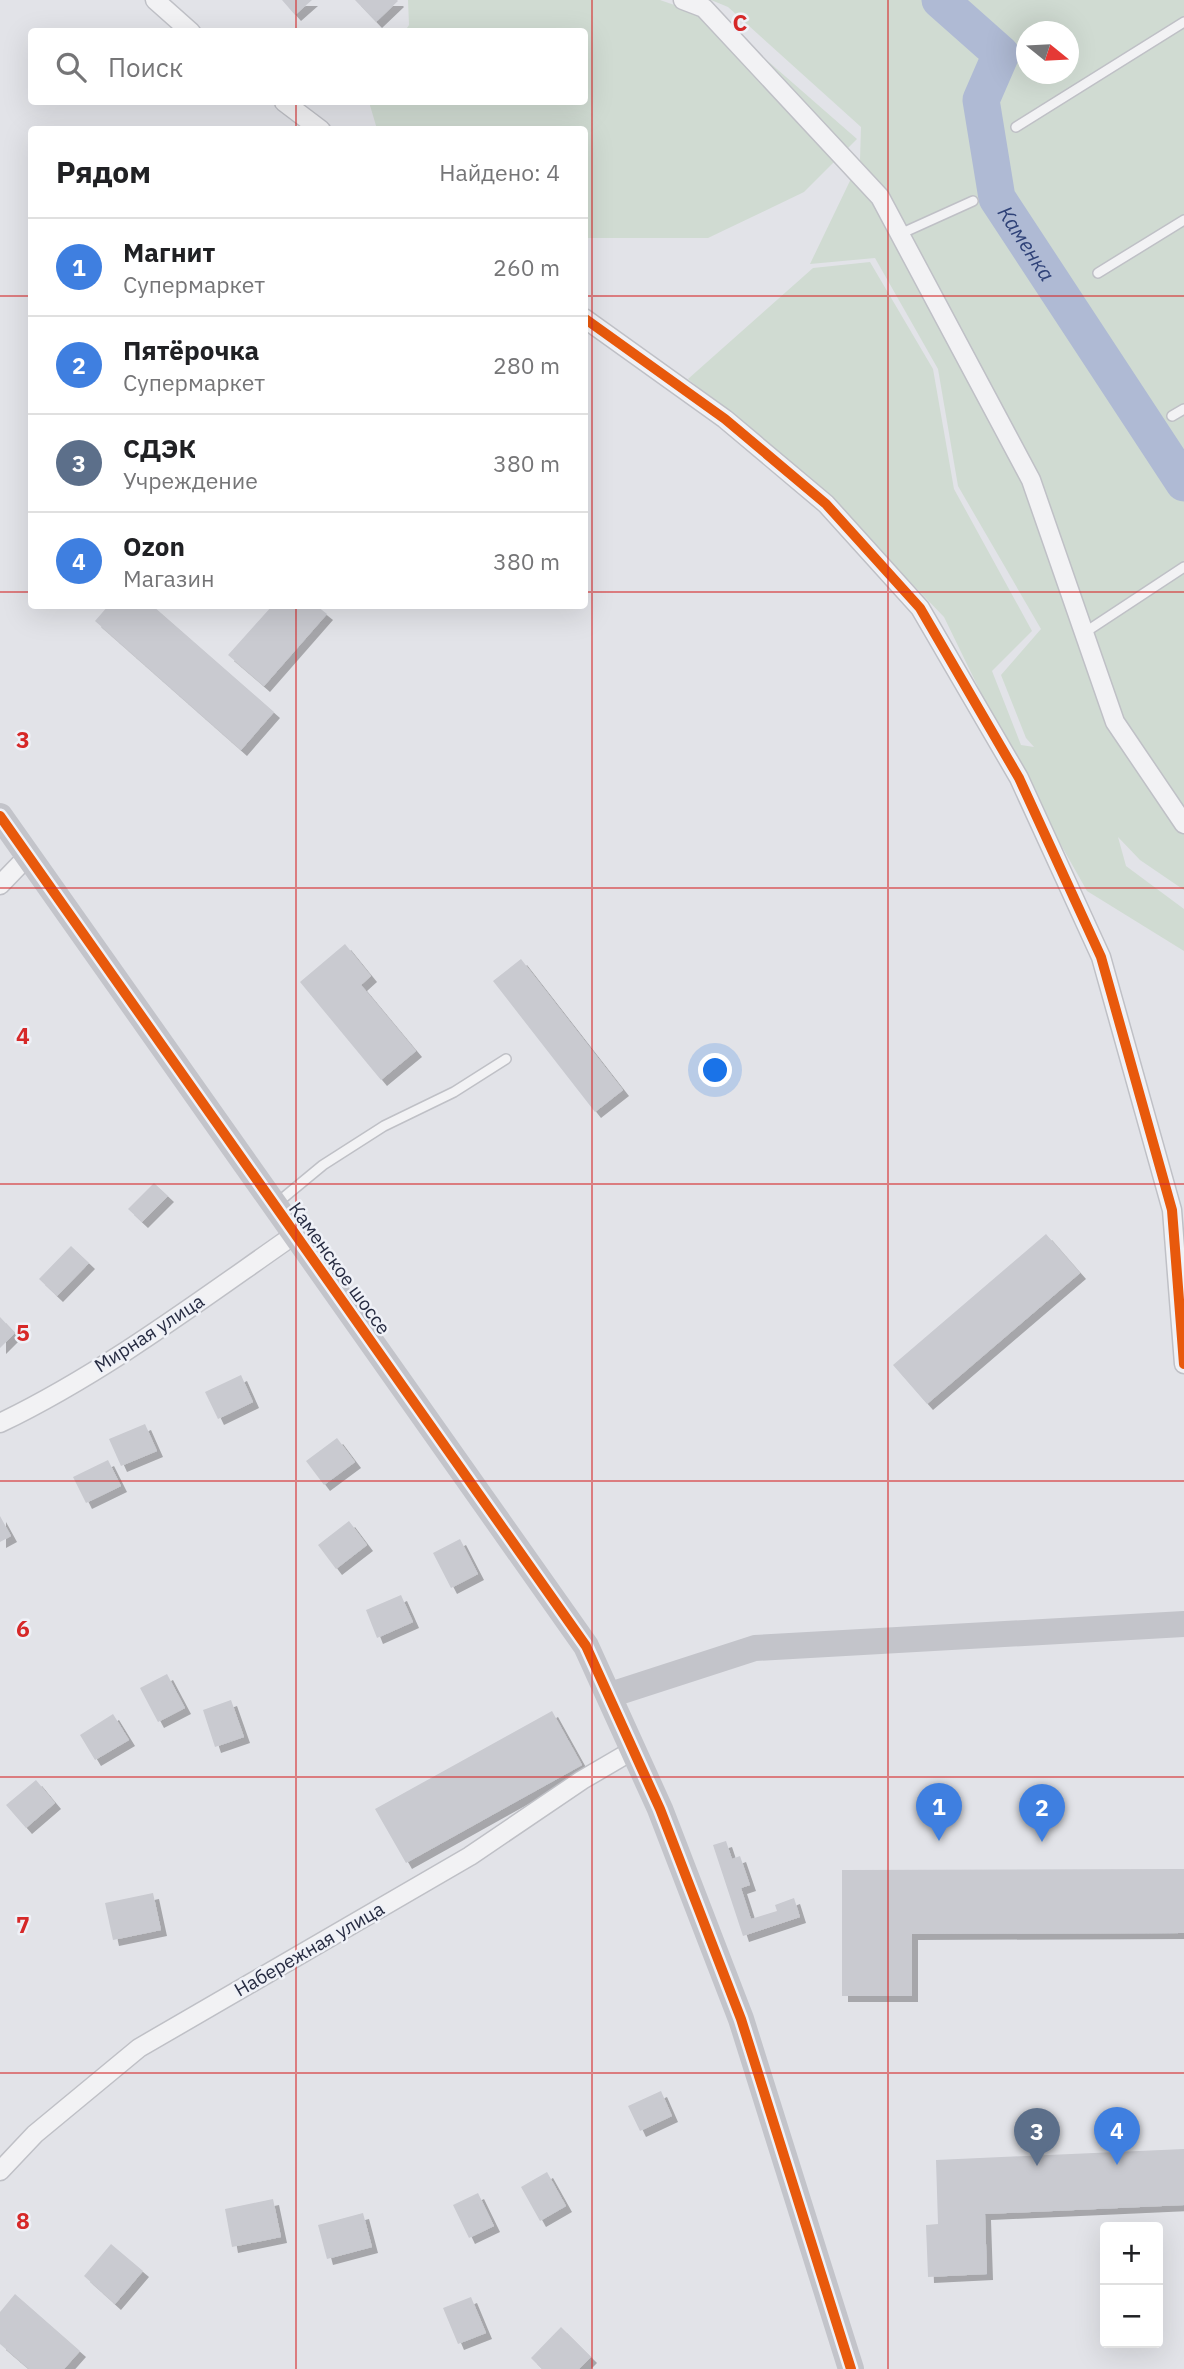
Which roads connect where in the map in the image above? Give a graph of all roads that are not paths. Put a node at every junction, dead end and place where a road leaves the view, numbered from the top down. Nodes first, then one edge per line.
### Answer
1 (155, 0) edge
2 (683, 0) edge
3 (1184, 22) edge
4 (186, 28) edge
5 (288, 105) edge
6 (316, 126) edge
7 (1016, 127) dead end
8 (973, 201) dead end
9 (1184, 220) edge
10 (900, 234) junction
11 (1098, 273) dead end
12 (588, 321) edge
13 (1184, 409) edge
14 (1172, 416) dead end
15 (1184, 567) edge
16 (1084, 633) junction
17 (0, 816) edge
18 (1184, 824) edge
19 (27, 857) junction
20 (0, 885) edge
21 (506, 1059) dead end
22 (273, 1207) junction
23 (294, 1235) junction
24 (1184, 1364) edge
25 (0, 1423) edge
26 (1184, 1624) edge
27 (610, 1695) junction
28 (635, 1749) junction
29 (0, 2171) edge
30 (851, 2369) edge

1 - 4 street
2 - 10 street
3 - 7 lane
5 - 6 street
8 - 10 lane
9 - 11 lane
10 - 16 street
12 - 24 street
13 - 14 lane
15 - 16 lane
16 - 18 street
17 - 19 street, Каменское шоссе
19 - 20 street
19 - 22 street, Каменское шоссе
21 - 22 lane
22 - 23 street, Каменское шоссе
23 - 25 street, Мирная улица
23 - 27 street, Каменское шоссе
26 - 27 street
27 - 28 street, Каменское шоссе
28 - 29 street, Набережная улица
28 - 30 street, Каменское шоссе

